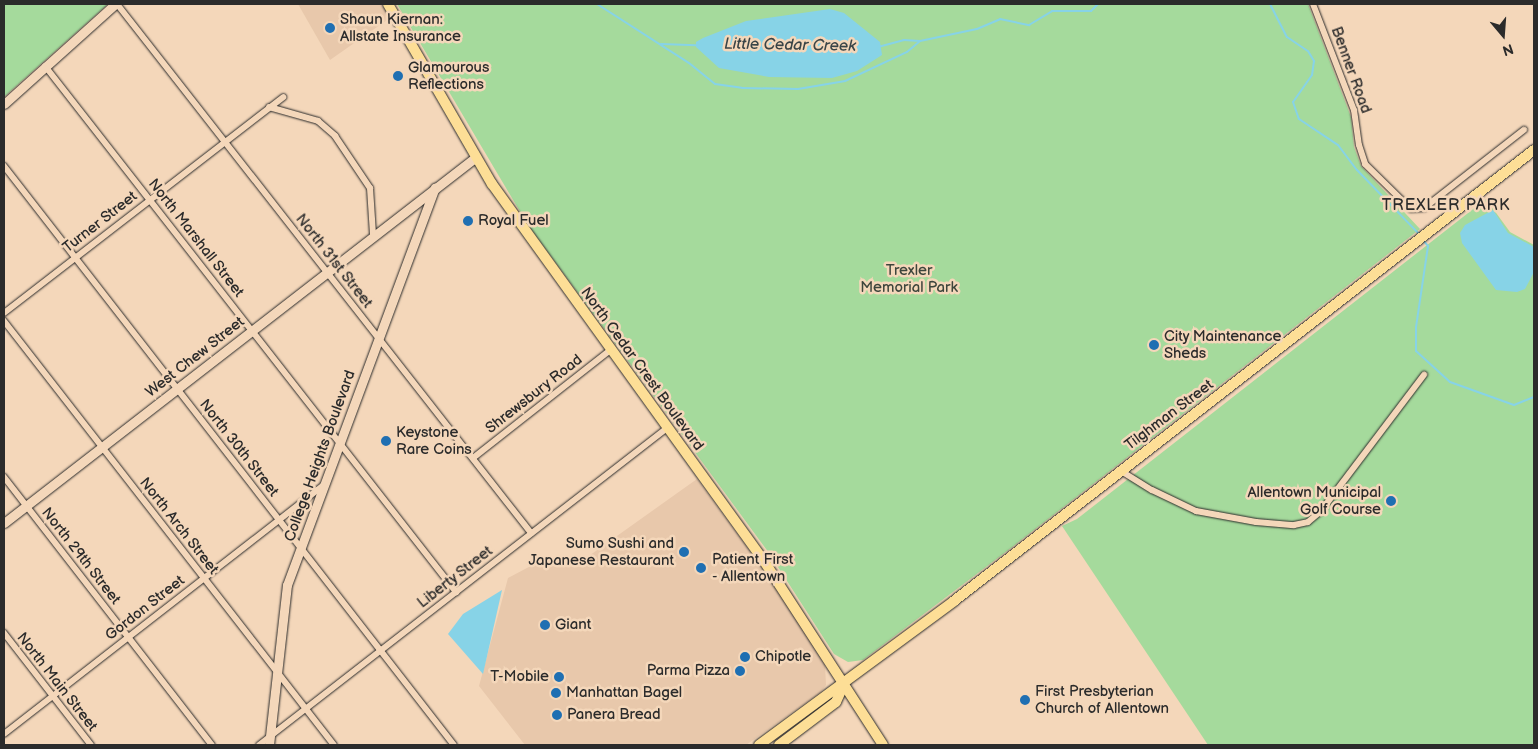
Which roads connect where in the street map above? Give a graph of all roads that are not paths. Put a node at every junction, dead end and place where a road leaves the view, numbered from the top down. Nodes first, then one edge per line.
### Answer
1 (116, 4) edge
2 (388, 4) edge
3 (1313, 4) edge
4 (46, 66) junction
5 (283, 97) dead end
6 (4, 104) edge
7 (269, 107) junction
8 (1524, 130) dead end
9 (225, 141) junction
10 (1534, 150) edge
11 (476, 157) junction
12 (4, 166) edge
13 (436, 186) junction
14 (150, 198) junction
15 (402, 212) junction
16 (426, 212) junction
17 (373, 235) junction
18 (74, 257) junction
19 (326, 272) junction
20 (4, 312) edge
21 (4, 321) edge
22 (252, 330) junction
23 (379, 338) junction
24 (610, 350) junction
25 (1424, 375) dead end
26 (177, 388) junction
27 (666, 428) junction
28 (340, 443) junction
29 (102, 447) junction
30 (473, 458) junction
31 (1121, 471) junction
32 (4, 477) edge
33 (324, 485) junction
34 (26, 506) junction
35 (279, 520) junction
36 (4, 523) edge
37 (531, 533) junction
38 (301, 548) junction
39 (204, 578) junction
40 (456, 592) junction
41 (4, 633) edge
42 (128, 637) junction
43 (380, 650) junction
44 (278, 672) junction
45 (844, 684) junction
46 (52, 696) junction
47 (306, 709) junction
48 (4, 734) edge
49 (270, 741) edge
50 (91, 745) edge
51 (212, 745) edge
52 (259, 745) edge
53 (334, 745) edge
54 (454, 745) edge
55 (759, 745) edge
56 (779, 745) edge
57 (883, 745) edge

1 - 4 street
1 - 9 street, North 31st Street
2 - 11 main road, North Cedar Crest Boulevard
3 - 8 street, Benner Road
4 - 6 street
4 - 14 street, North Marshall Street
5 - 7 street, Turner Street
7 - 9 street, Turner Street
7 - 17 street
9 - 14 street, Turner Street
9 - 19 street, North 31st Street
10 - 31 main road, Tilghman Street
11 - 13 street, West Chew Street
11 - 24 main road, North Cedar Crest Boulevard
12 - 18 street, North 30th Street
13 - 15 street, West Chew Street
13 - 16 street, College Heights Boulevard
14 - 18 street, Turner Street
14 - 22 street, North Marshall Street
15 - 16 street
15 - 17 street, West Chew Street
16 - 23 street, College Heights Boulevard
17 - 19 street, West Chew Street
18 - 20 street, Turner Street
18 - 26 street, North 30th Street
19 - 22 street, West Chew Street
19 - 23 street, North 31st Street
21 - 29 street, North Arch Street
22 - 26 street, West Chew Street
22 - 28 street, North Marshall Street
23 - 28 street, College Heights Boulevard
23 - 30 street, North 31st Street
24 - 27 main road, North Cedar Crest Boulevard
24 - 30 street, Shrewsbury Road
25 - 31 street
26 - 29 street, West Chew Street
26 - 35 street, North 30th Street
27 - 37 street, Liberty Street
27 - 45 main road, North Cedar Crest Boulevard
28 - 33 street, College Heights Boulevard
28 - 40 street, North Marshall Street
29 - 34 street, West Chew Street
29 - 39 street, North Arch Street
30 - 37 street, North 31st Street
31 - 45 main road, Tilghman Street
32 - 34 street, North 29th Street
33 - 35 street, Gordon Street
33 - 38 street, College Heights Boulevard
34 - 36 street, West Chew Street
34 - 42 street, North 29th Street
35 - 38 street, North 30th Street
35 - 39 street, Gordon Street
37 - 40 street, Liberty Street
38 - 43 street, North 30th Street
38 - 44 street, College Heights Boulevard
39 - 42 street, Gordon Street
39 - 44 street, North Arch Street
40 - 43 street, Liberty Street
41 - 46 street, North Main Street
42 - 46 street, Gordon Street
42 - 51 street, North 29th Street
43 - 47 street, Liberty Street
43 - 54 street, North 30th Street
44 - 47 street, North Arch Street
44 - 49 street, College Heights Boulevard
45 - 55 main road, Tilghman Street
45 - 56 main road, Tilghman Street
45 - 57 main road, North Cedar Crest Boulevard
46 - 48 street, Gordon Street
46 - 50 street, North Main Street
47 - 49 street, Liberty Street
47 - 53 street, North Arch Street
49 - 52 street, Liberty Street

